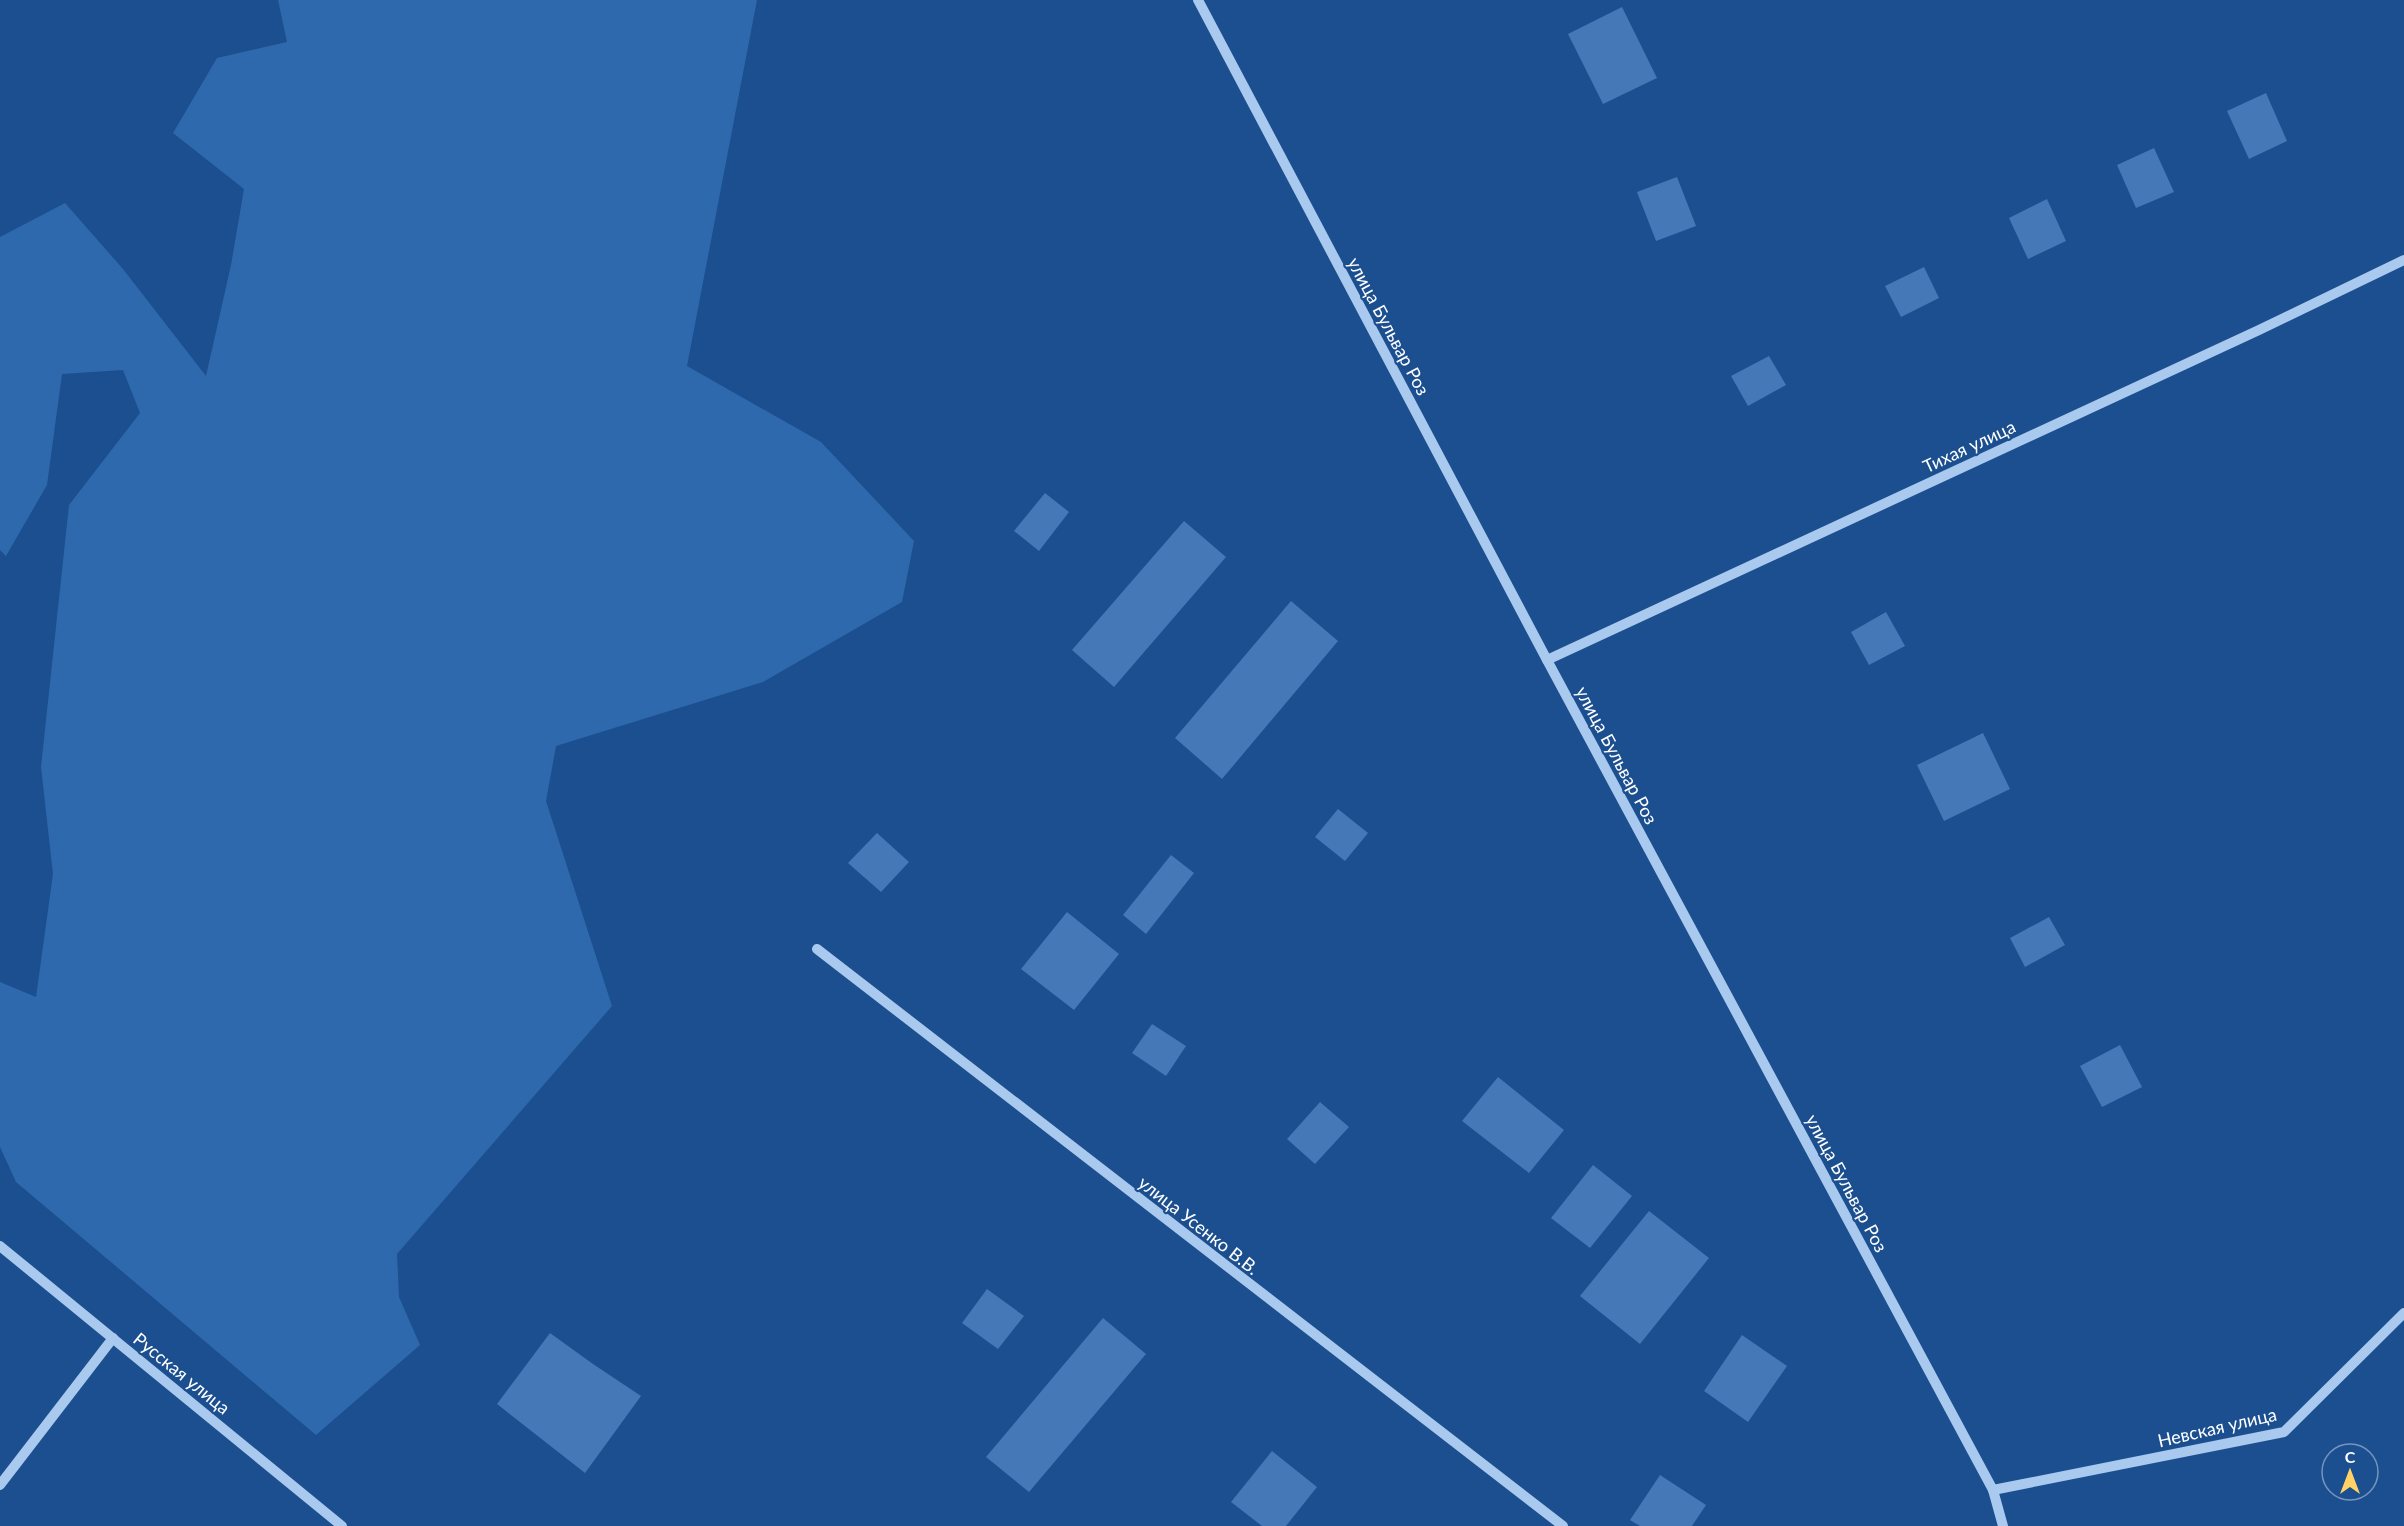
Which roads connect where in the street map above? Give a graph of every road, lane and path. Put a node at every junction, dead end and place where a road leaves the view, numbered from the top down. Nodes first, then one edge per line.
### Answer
1 (1198, 0) edge
2 (2404, 260) edge
3 (1547, 660) junction
4 (817, 949) dead end
5 (0, 1246) edge
6 (2404, 1313) edge
7 (113, 1338) junction
8 (0, 1485) edge
9 (1993, 1490) junction
10 (342, 1526) edge
11 (1563, 1526) edge
12 (2003, 1526) edge

1 - 3 street, улица Бульвар Роз
2 - 3 street, Тихая улица
3 - 9 street, улица Бульвар Роз
4 - 11 street, улица Усенко В.В.
5 - 7 street, Русская улица
6 - 9 street, Невская улица
7 - 8 street
7 - 10 street, Русская улица
9 - 12 street, улица Бульвар Роз

